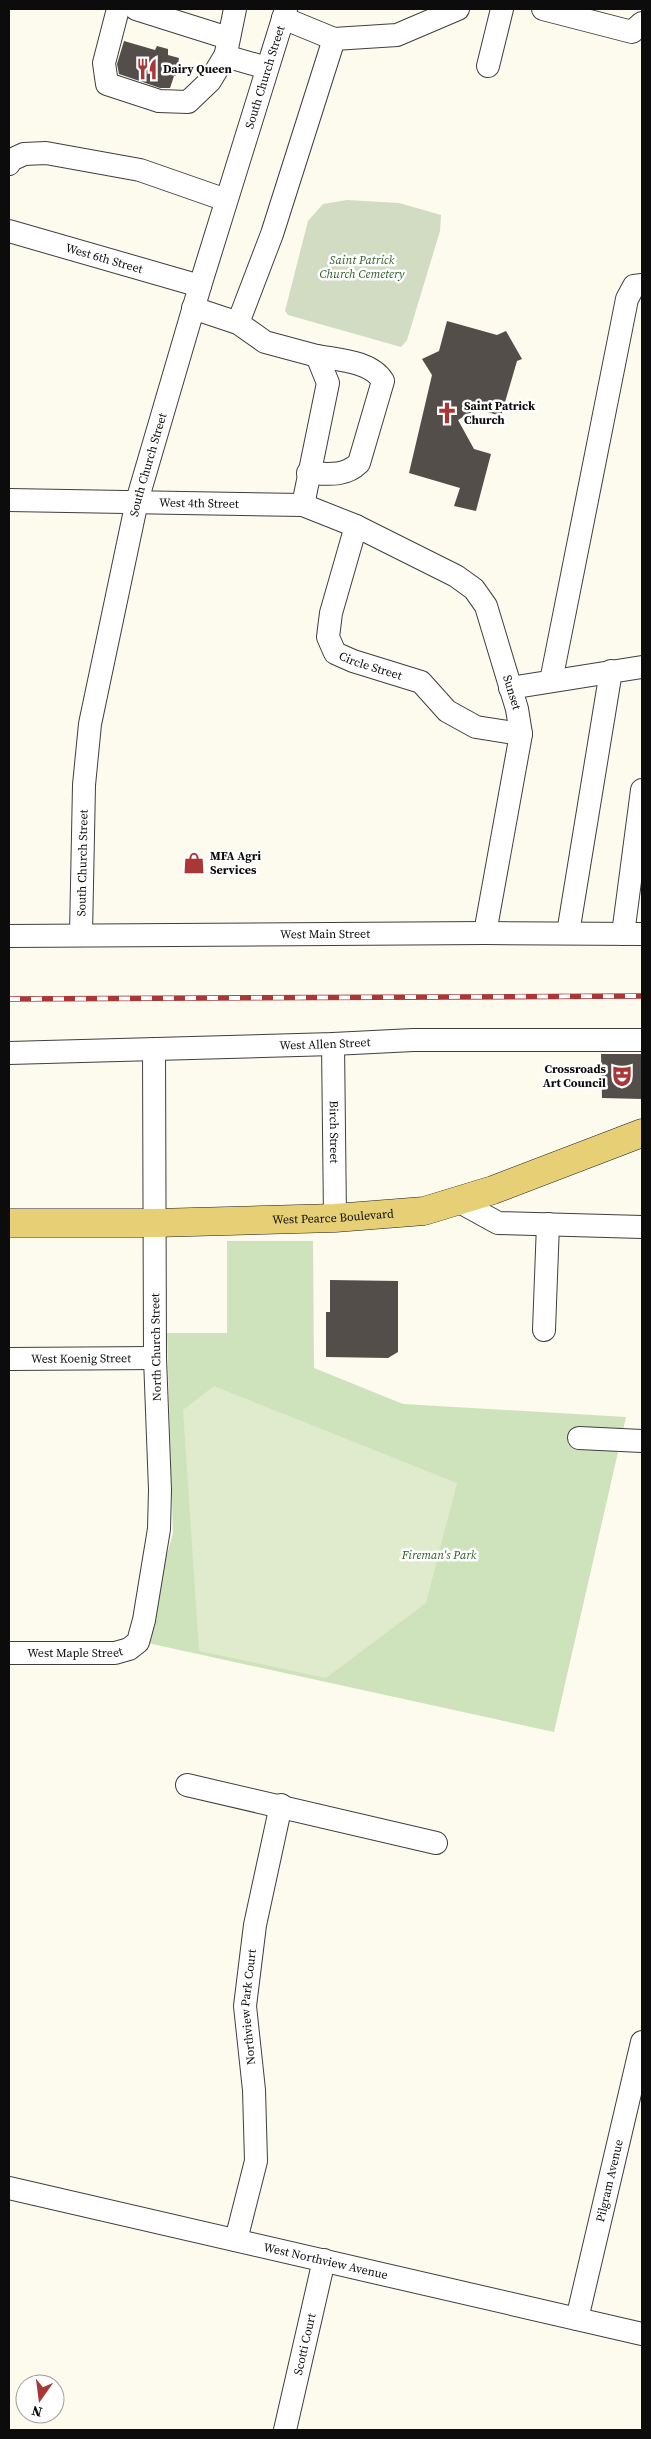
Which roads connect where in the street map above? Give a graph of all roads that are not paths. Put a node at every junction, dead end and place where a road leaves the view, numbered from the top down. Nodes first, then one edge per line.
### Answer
1 (118, 9) edge
2 (136, 9) edge
3 (235, 9) edge
4 (458, 9) edge
5 (502, 9) edge
6 (543, 9) edge
7 (284, 13) edge
8 (642, 23) edge
9 (334, 39) junction
10 (227, 47) junction
11 (488, 66) dead end
12 (267, 68) junction
13 (9, 164) edge
14 (226, 200) junction
15 (9, 231) edge
16 (642, 285) edge
17 (200, 286) junction
18 (193, 308) junction
19 (238, 323) junction
20 (317, 356) junction
21 (308, 473) junction
22 (9, 500) edge
23 (136, 501) junction
24 (303, 505) junction
25 (356, 526) junction
26 (642, 667) edge
27 (611, 671) junction
28 (551, 681) junction
29 (510, 688) junction
30 (521, 734) junction
31 (642, 790) edge
32 (485, 933) junction
33 (568, 933) junction
34 (81, 934) junction
35 (633, 934) edge
36 (9, 936) edge
37 (642, 1040) edge
38 (333, 1044) junction
39 (154, 1048) junction
40 (9, 1053) edge
41 (642, 1134) edge
42 (458, 1201) junction
43 (335, 1218) junction
44 (9, 1223) edge
45 (155, 1223) junction
46 (548, 1224) junction
47 (642, 1227) edge
48 (544, 1330) dead end
49 (156, 1358) junction
50 (9, 1359) edge
51 (579, 1438) dead end
52 (642, 1441) edge
53 (138, 1642) joint
54 (9, 1653) edge
55 (187, 1784) dead end
56 (281, 1805) junction
57 (436, 1843) dead end
58 (642, 2042) edge
59 (9, 2188) edge
60 (236, 2240) junction
61 (324, 2260) junction
62 (577, 2318) junction
63 (642, 2334) edge
64 (285, 2430) edge

1 - 10 street
2 - 10 street
3 - 10 street
4 - 9 street
5 - 11 street
6 - 8 street
7 - 9 street
7 - 12 street, South Church Street
9 - 19 street
10 - 12 street
12 - 14 street, South Church Street
13 - 14 street
14 - 17 street, South Church Street
15 - 17 street, West 6th Street
16 - 28 street
17 - 18 street, South Church Street
18 - 19 street
18 - 23 street, South Church Street
19 - 20 street
20 - 21 street
20 - 21 street
21 - 24 street
22 - 23 street, West 4th Street
23 - 24 street, West 4th Street
23 - 34 street, South Church Street
24 - 25 street, West 4th Street
25 - 29 street, Sunset
25 - 30 street, Circle Street
26 - 27 street
27 - 28 street
27 - 33 street
28 - 29 street
29 - 30 street, Sunset
30 - 32 street, Sunset
31 - 35 street
32 - 33 street, West Main Street
32 - 34 street, West Main Street
33 - 35 street, West Main Street
34 - 36 street, West Main Street
37 - 38 street, West Allen Street
38 - 39 street, West Allen Street
38 - 43 street, Birch Street
39 - 40 street, West Allen Street
39 - 45 street, North Church Street
41 - 42 main road, West Pearce Boulevard
42 - 43 main road, West Pearce Boulevard
42 - 46 street
43 - 45 main road, West Pearce Boulevard
44 - 45 main road, West Pearce Boulevard
45 - 49 street, North Church Street
46 - 47 street
46 - 48 street
49 - 50 street, West Koenig Street
49 - 53 street, North Church Street
51 - 52 street
53 - 54 street, West Maple Street
55 - 56 street
56 - 57 street
56 - 60 street, Northview Park Court
58 - 62 street, Pilgram Avenue
59 - 60 street, West Northview Avenue
60 - 61 street, West Northview Avenue
61 - 62 street, West Northview Avenue
61 - 64 street, Scotti Court
62 - 63 street, West Northview Avenue

